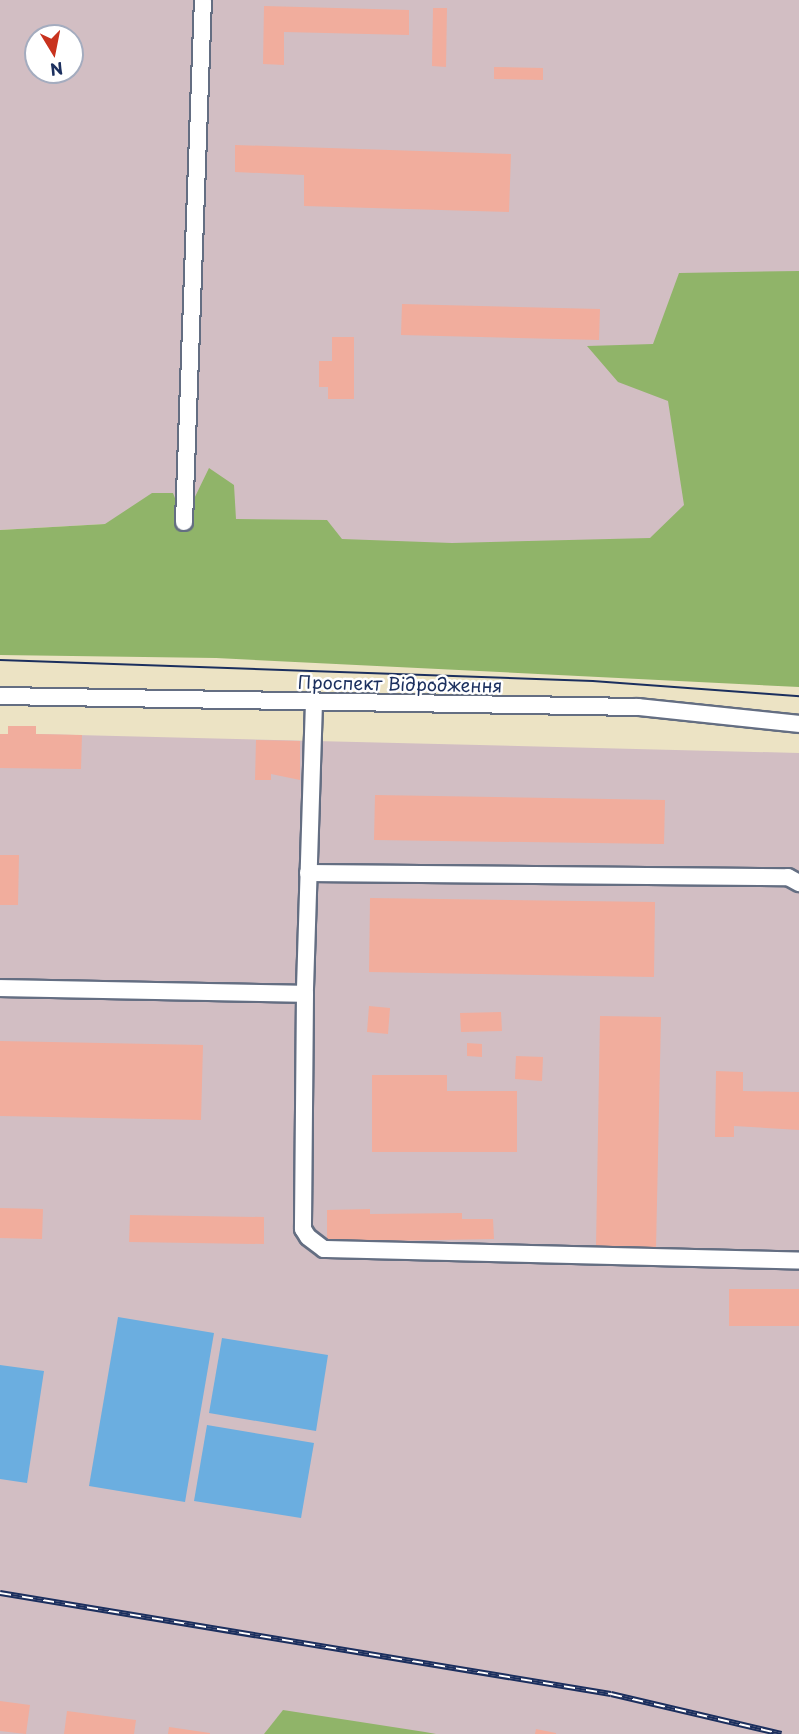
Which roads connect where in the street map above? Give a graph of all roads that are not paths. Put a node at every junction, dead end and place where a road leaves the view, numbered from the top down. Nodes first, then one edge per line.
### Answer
1 (203, 0) edge
2 (184, 522) dead end
3 (0, 696) edge
4 (314, 702) junction
5 (799, 724) edge
6 (308, 873) junction
7 (799, 883) edge
8 (0, 988) edge
9 (305, 994) junction
10 (799, 1261) edge

1 - 2 street
3 - 4 street, Проспект Відродження
4 - 5 street, Проспект Відродження
4 - 6 street
6 - 7 street
6 - 9 street
8 - 9 street
9 - 10 street

